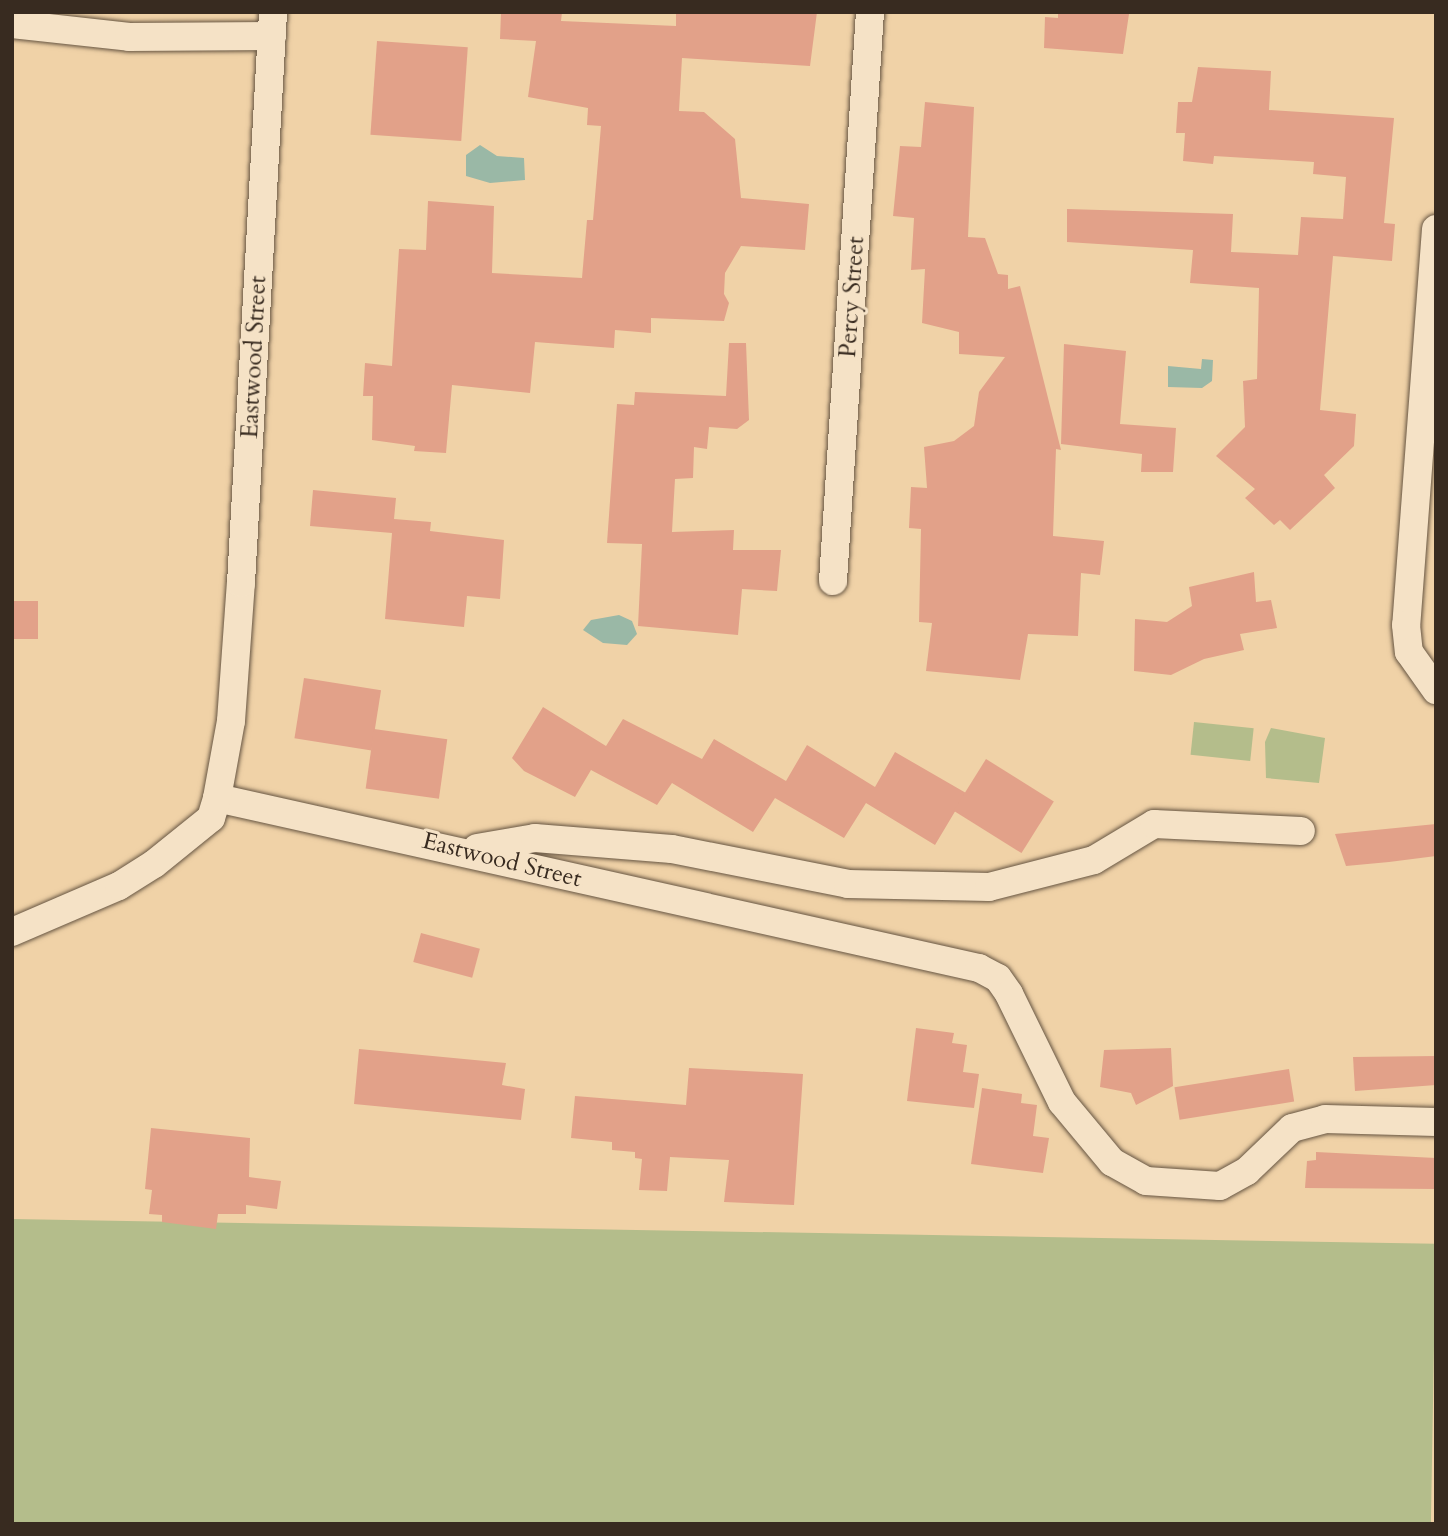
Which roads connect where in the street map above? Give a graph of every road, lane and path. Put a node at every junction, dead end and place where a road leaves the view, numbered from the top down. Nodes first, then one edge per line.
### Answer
1 (870, 12) edge
2 (12, 24) edge
3 (273, 24) edge
4 (1436, 229) edge
5 (833, 581) dead end
6 (1436, 690) edge
7 (217, 798) junction
8 (1301, 831) dead end
9 (464, 850) junction
10 (12, 932) edge
11 (1436, 1122) edge

1 - 5 street, Percy Street
2 - 3 street
3 - 7 street, Eastwood Street
4 - 6 street
7 - 9 street, Eastwood Street
7 - 10 street
8 - 9 street
9 - 11 street, Eastwood Street

